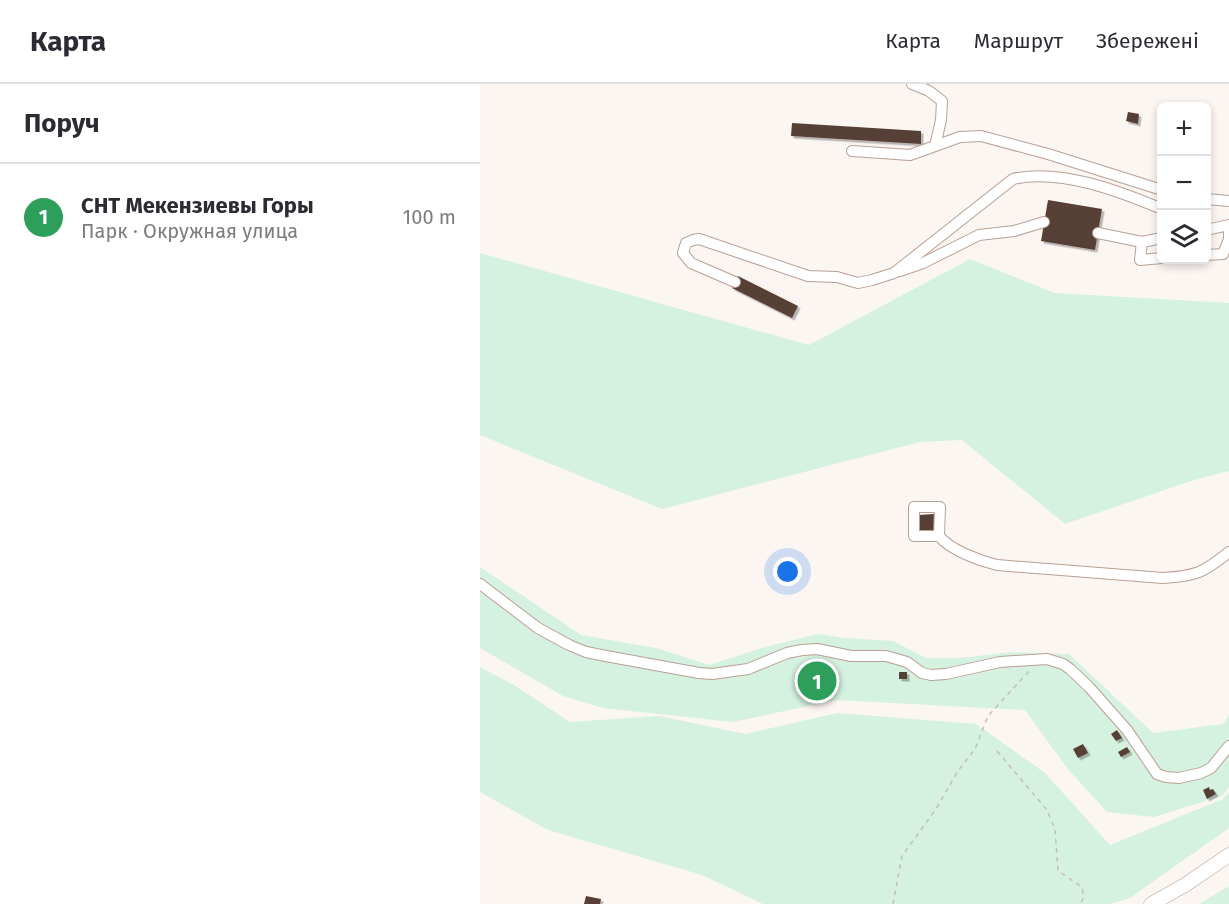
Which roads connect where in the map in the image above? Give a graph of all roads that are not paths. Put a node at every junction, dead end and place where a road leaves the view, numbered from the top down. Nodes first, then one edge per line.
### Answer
1 (912, 84) edge
2 (935, 146) junction
3 (852, 151) dead end
4 (1157, 189) edge
5 (1211, 199) edge
6 (1229, 201) edge
7 (1157, 208) edge
8 (1044, 222) dead end
9 (1211, 228) edge
10 (1098, 232) dead end
11 (1157, 239) edge
12 (1142, 242) junction
13 (1211, 255) edge
14 (1157, 258) edge
15 (894, 273) junction
16 (735, 282) dead end
17 (939, 536) dead end
18 (1229, 552) edge
19 (480, 584) edge
20 (1229, 746) edge
21 (1229, 855) edge
22 (1151, 904) edge

1 - 2 street
2 - 3 street
2 - 4 street
5 - 6 street
7 - 15 street
8 - 15 street
9 - 13 street
10 - 12 street
11 - 12 street
12 - 14 street
15 - 16 street
17 - 18 street
19 - 20 street
21 - 22 main road

